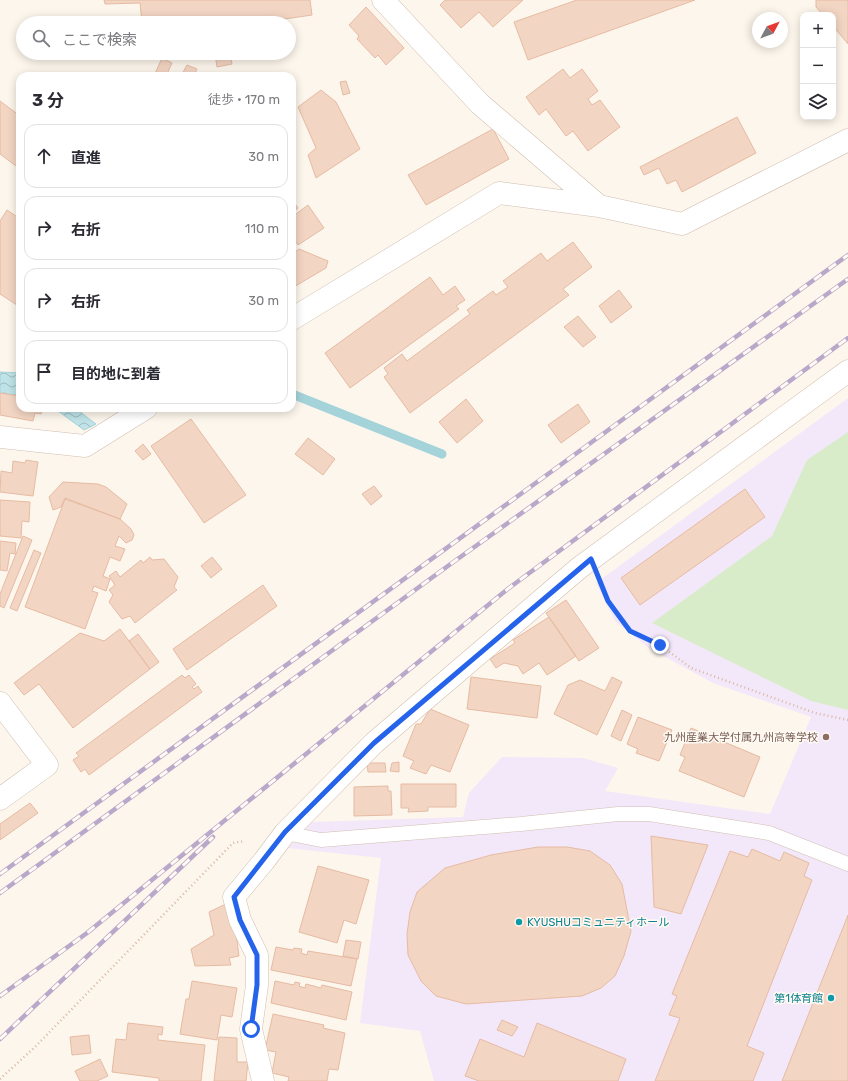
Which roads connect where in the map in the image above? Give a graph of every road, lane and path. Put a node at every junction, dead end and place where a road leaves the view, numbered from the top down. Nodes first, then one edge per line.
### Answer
1 (383, 0) edge
2 (848, 140) edge
3 (599, 206) junction
4 (296, 317) edge
5 (848, 371) edge
6 (140, 412) edge
7 (0, 437) edge
8 (591, 559) junction
9 (0, 703) edge
10 (848, 720) edge
11 (0, 800) edge
12 (285, 832) junction
13 (233, 843) dead end
14 (848, 864) edge
15 (0, 1079) edge
16 (263, 1081) edge

1 - 3 street
2 - 3 street
3 - 4 street
5 - 8 street
6 - 7 street
8 - 10 path
8 - 12 street
9 - 11 street
12 - 14 lane
12 - 16 street
13 - 15 path

